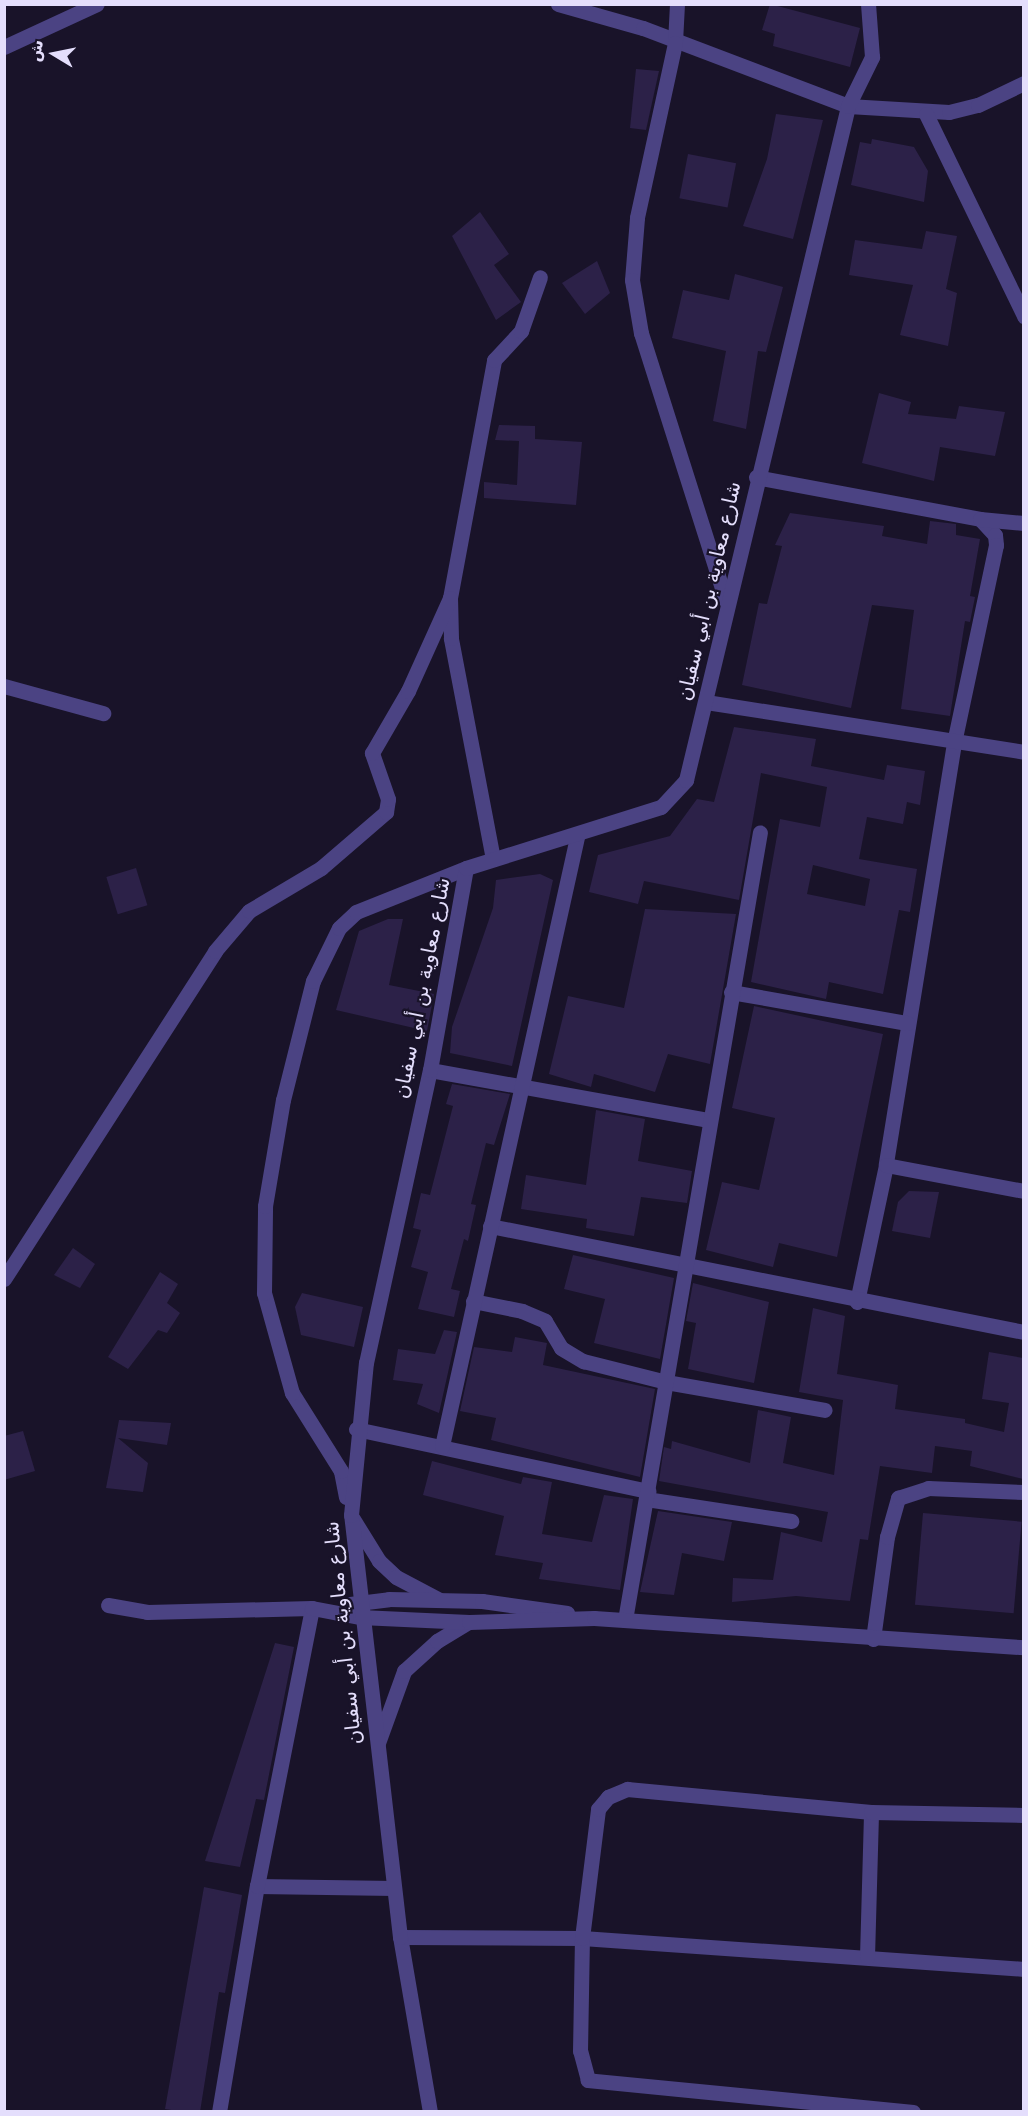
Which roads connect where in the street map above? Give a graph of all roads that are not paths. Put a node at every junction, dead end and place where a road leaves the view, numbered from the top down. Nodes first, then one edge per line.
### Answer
1 (97, 4) edge
2 (558, 4) edge
3 (677, 4) edge
4 (868, 4) edge
5 (675, 43) junction
6 (4, 47) edge
7 (1023, 83) edge
8 (848, 106) junction
9 (926, 114) junction
10 (540, 277) dead end
11 (1023, 316) edge
12 (756, 477) junction
13 (980, 519) junction
14 (1023, 523) edge
15 (450, 598) junction
16 (726, 601) junction
17 (4, 686) edge
18 (706, 702) junction
19 (103, 713) dead end
20 (954, 743) junction
21 (1023, 752) edge
22 (760, 832) dead end
23 (577, 837) junction
24 (493, 859) junction
25 (466, 868) junction
26 (731, 992) junction
27 (907, 1023) junction
28 (430, 1070) junction
29 (520, 1085) junction
30 (708, 1120) junction
31 (886, 1165) junction
32 (1023, 1191) edge
33 (490, 1226) junction
34 (684, 1267) junction
35 (4, 1279) edge
36 (473, 1301) junction
37 (857, 1302) junction
38 (1023, 1332) edge
39 (666, 1382) junction
40 (825, 1410) dead end
41 (356, 1429) junction
42 (442, 1446) junction
43 (1023, 1492) edge
44 (647, 1495) junction
45 (351, 1515) junction
46 (791, 1521) dead end
47 (438, 1599) junction
48 (358, 1600) junction
49 (108, 1605) dead end
50 (312, 1608) junction
51 (333, 1610) junction
52 (360, 1617) junction
53 (594, 1618) junction
54 (625, 1620) junction
55 (469, 1622) junction
56 (873, 1639) junction
57 (1023, 1647) edge
58 (376, 1749) junction
59 (871, 1812) junction
60 (1023, 1815) edge
61 (257, 1886) junction
62 (394, 1888) junction
63 (400, 1937) junction
64 (582, 1938) junction
65 (867, 1957) junction
66 (1023, 1969) edge
67 (868, 2110) edge
68 (219, 2112) edge
69 (430, 2112) edge
70 (913, 2112) edge

1 - 6 street
2 - 5 street
3 - 5 street
4 - 8 street, شارع معاوية بن أبي سفيان
5 - 8 street
5 - 16 street
7 - 9 street
8 - 9 street
8 - 12 street, شارع معاوية بن أبي سفيان
9 - 11 street
10 - 15 street
12 - 13 street
12 - 16 street, شارع معاوية بن أبي سفيان
13 - 14 street
13 - 20 street
15 - 24 street
15 - 35 street
16 - 18 street, شارع معاوية بن أبي سفيان
17 - 19 street
18 - 20 street
18 - 23 street, شارع معاوية بن أبي سفيان
20 - 21 street
20 - 27 street
22 - 26 street
23 - 24 street, شارع معاوية بن أبي سفيان
23 - 29 street
24 - 25 street, شارع معاوية بن أبي سفيان
25 - 28 street, شارع معاوية بن أبي سفيان
25 - 45 street
26 - 27 street
26 - 30 street
27 - 31 street
28 - 29 street
28 - 41 street, شارع معاوية بن أبي سفيان
29 - 30 street
29 - 33 street
30 - 34 street
31 - 32 street
31 - 37 street
33 - 34 street
33 - 36 street
34 - 37 street
34 - 39 street
36 - 39 street
36 - 42 street
37 - 38 street
39 - 40 street
39 - 44 street
41 - 42 street
41 - 45 street, شارع معاوية بن أبي سفيان
42 - 44 street
43 - 56 street
44 - 46 street
44 - 54 street
45 - 47 street
45 - 48 street, شارع معاوية بن أبي سفيان
47 - 48 street
47 - 53 street
48 - 51 street
48 - 52 street, شارع معاوية بن أبي سفيان
49 - 50 street
50 - 51 street
50 - 61 street
51 - 52 street
52 - 55 street
52 - 58 street, شارع معاوية بن أبي سفيان
53 - 54 street
53 - 55 street
54 - 56 street
55 - 58 street
56 - 57 street
58 - 62 street, شارع معاوية بن أبي سفيان
59 - 60 street
59 - 64 street
59 - 65 street
61 - 62 street
61 - 68 street
62 - 63 street, شارع معاوية بن أبي سفيان
63 - 64 street
63 - 69 street, شارع معاوية بن أبي سفيان
64 - 65 street
64 - 67 street
65 - 66 street
67 - 70 street

